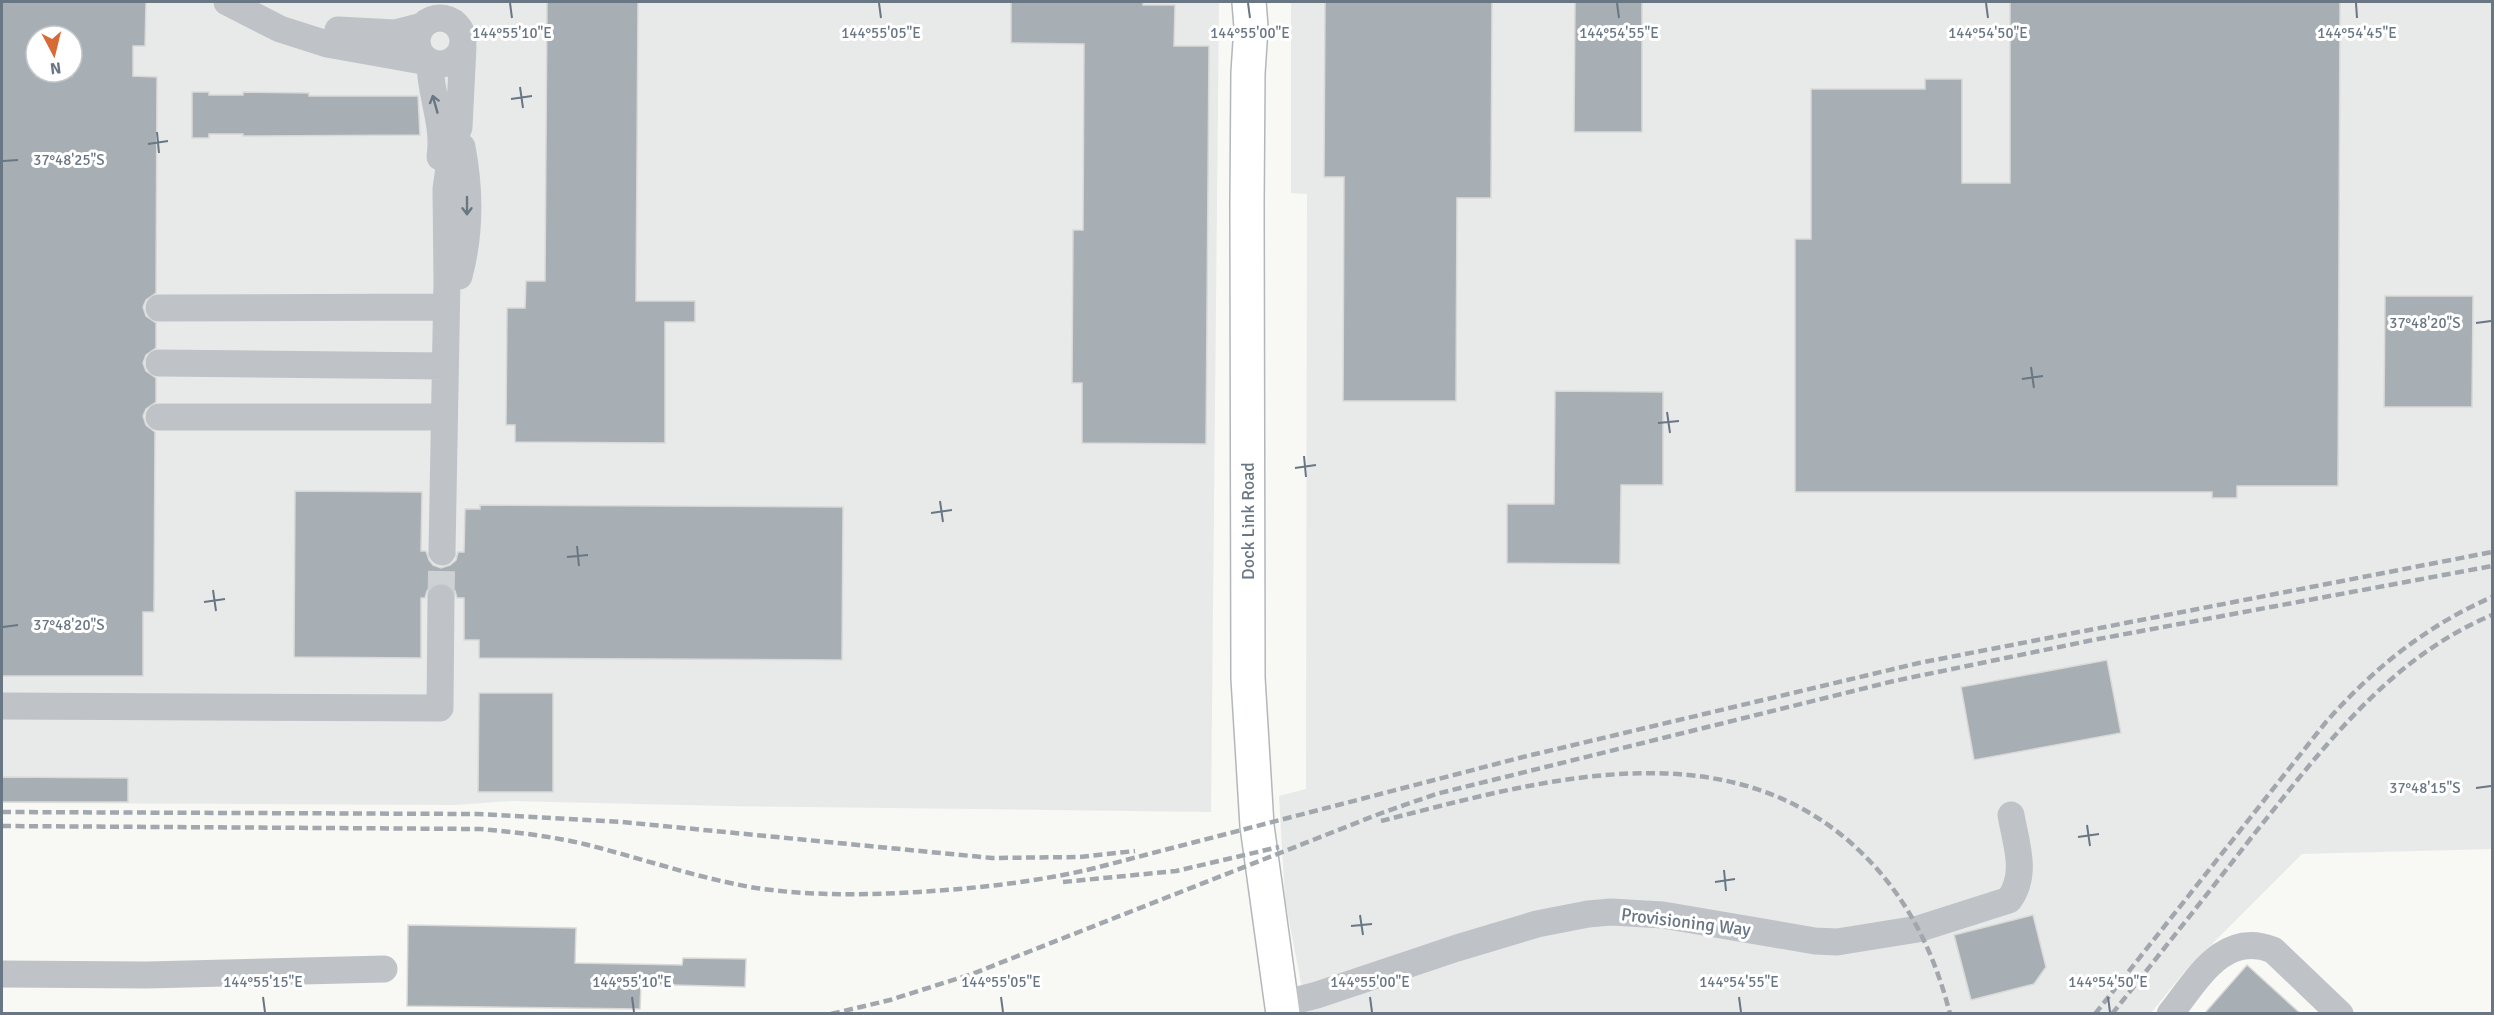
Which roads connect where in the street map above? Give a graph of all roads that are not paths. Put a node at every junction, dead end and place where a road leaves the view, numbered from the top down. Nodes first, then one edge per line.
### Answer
1 (226, 2) edge
2 (258, 2) edge
3 (1254, 10) edge
4 (438, 15) edge
5 (463, 47) junction
6 (429, 62) junction
7 (446, 307) junction
8 (159, 308) dead end
9 (159, 363) dead end
10 (445, 366) junction
11 (159, 417) dead end
12 (444, 417) junction
13 (442, 552) tunnel mouth
14 (441, 597) tunnel mouth
15 (2, 706) edge
16 (2011, 815) dead end
17 (384, 969) dead end
18 (2, 975) edge
19 (1282, 1009) edge
20 (2170, 1014) edge
21 (2340, 1014) edge

1 - 6 lane
2 - 4 lane
3 - 19 main road, Dock Link Road
4 - 5 lane
4 - 6 lane
5 - 6 lane
5 -> 7 lane
7 -> 6 lane
7 - 8 lane
7 - 10 lane
9 - 10 lane
10 - 12 lane
11 - 12 lane
12 - 13 lane
14 - 15 lane
16 - 19 lane, Provisioning Way
17 - 18 lane
20 - 21 lane

